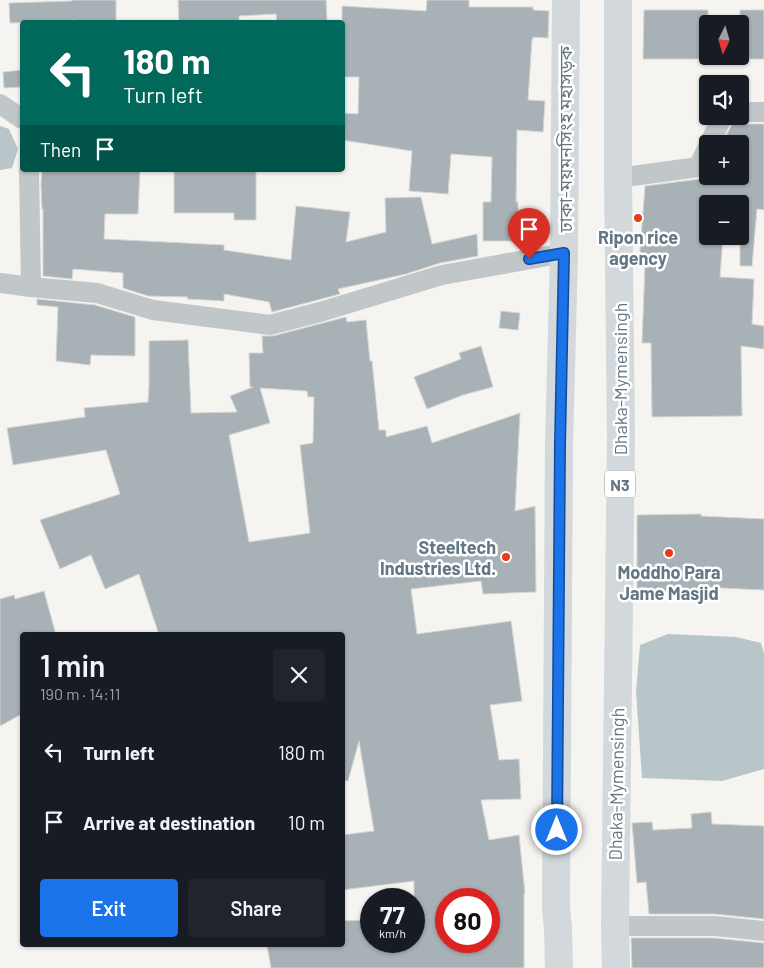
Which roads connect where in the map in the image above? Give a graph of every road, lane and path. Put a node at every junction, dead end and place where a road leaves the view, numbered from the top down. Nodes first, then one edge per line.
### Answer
1 (566, 0) edge
2 (618, 0) edge
3 (0, 104) edge
4 (749, 112) edge
5 (764, 112) edge
6 (20, 118) edge
7 (699, 165) edge
8 (29, 172) edge
9 (618, 178) junction
10 (564, 253) junction
11 (0, 283) edge
12 (31, 287) junction
13 (615, 926) junction
14 (764, 931) edge
15 (560, 968) edge
16 (616, 968) edge

1 - 10 highway, ঢাকা-ময়মনসিংহ মহাসড়ক
2 - 9 highway, Dhaka-Mymensingh / N3
3 - 6 street
4 - 5 street
7 - 9 street
8 - 12 street
9 - 13 highway, Dhaka-Mymensingh / N3
10 - 12 street
10 - 15 highway, ঢাকা-ময়মনসিংহ মহাসড়ক
11 - 12 street
13 - 14 street
13 - 16 highway, Dhaka-Mymensingh / N3

